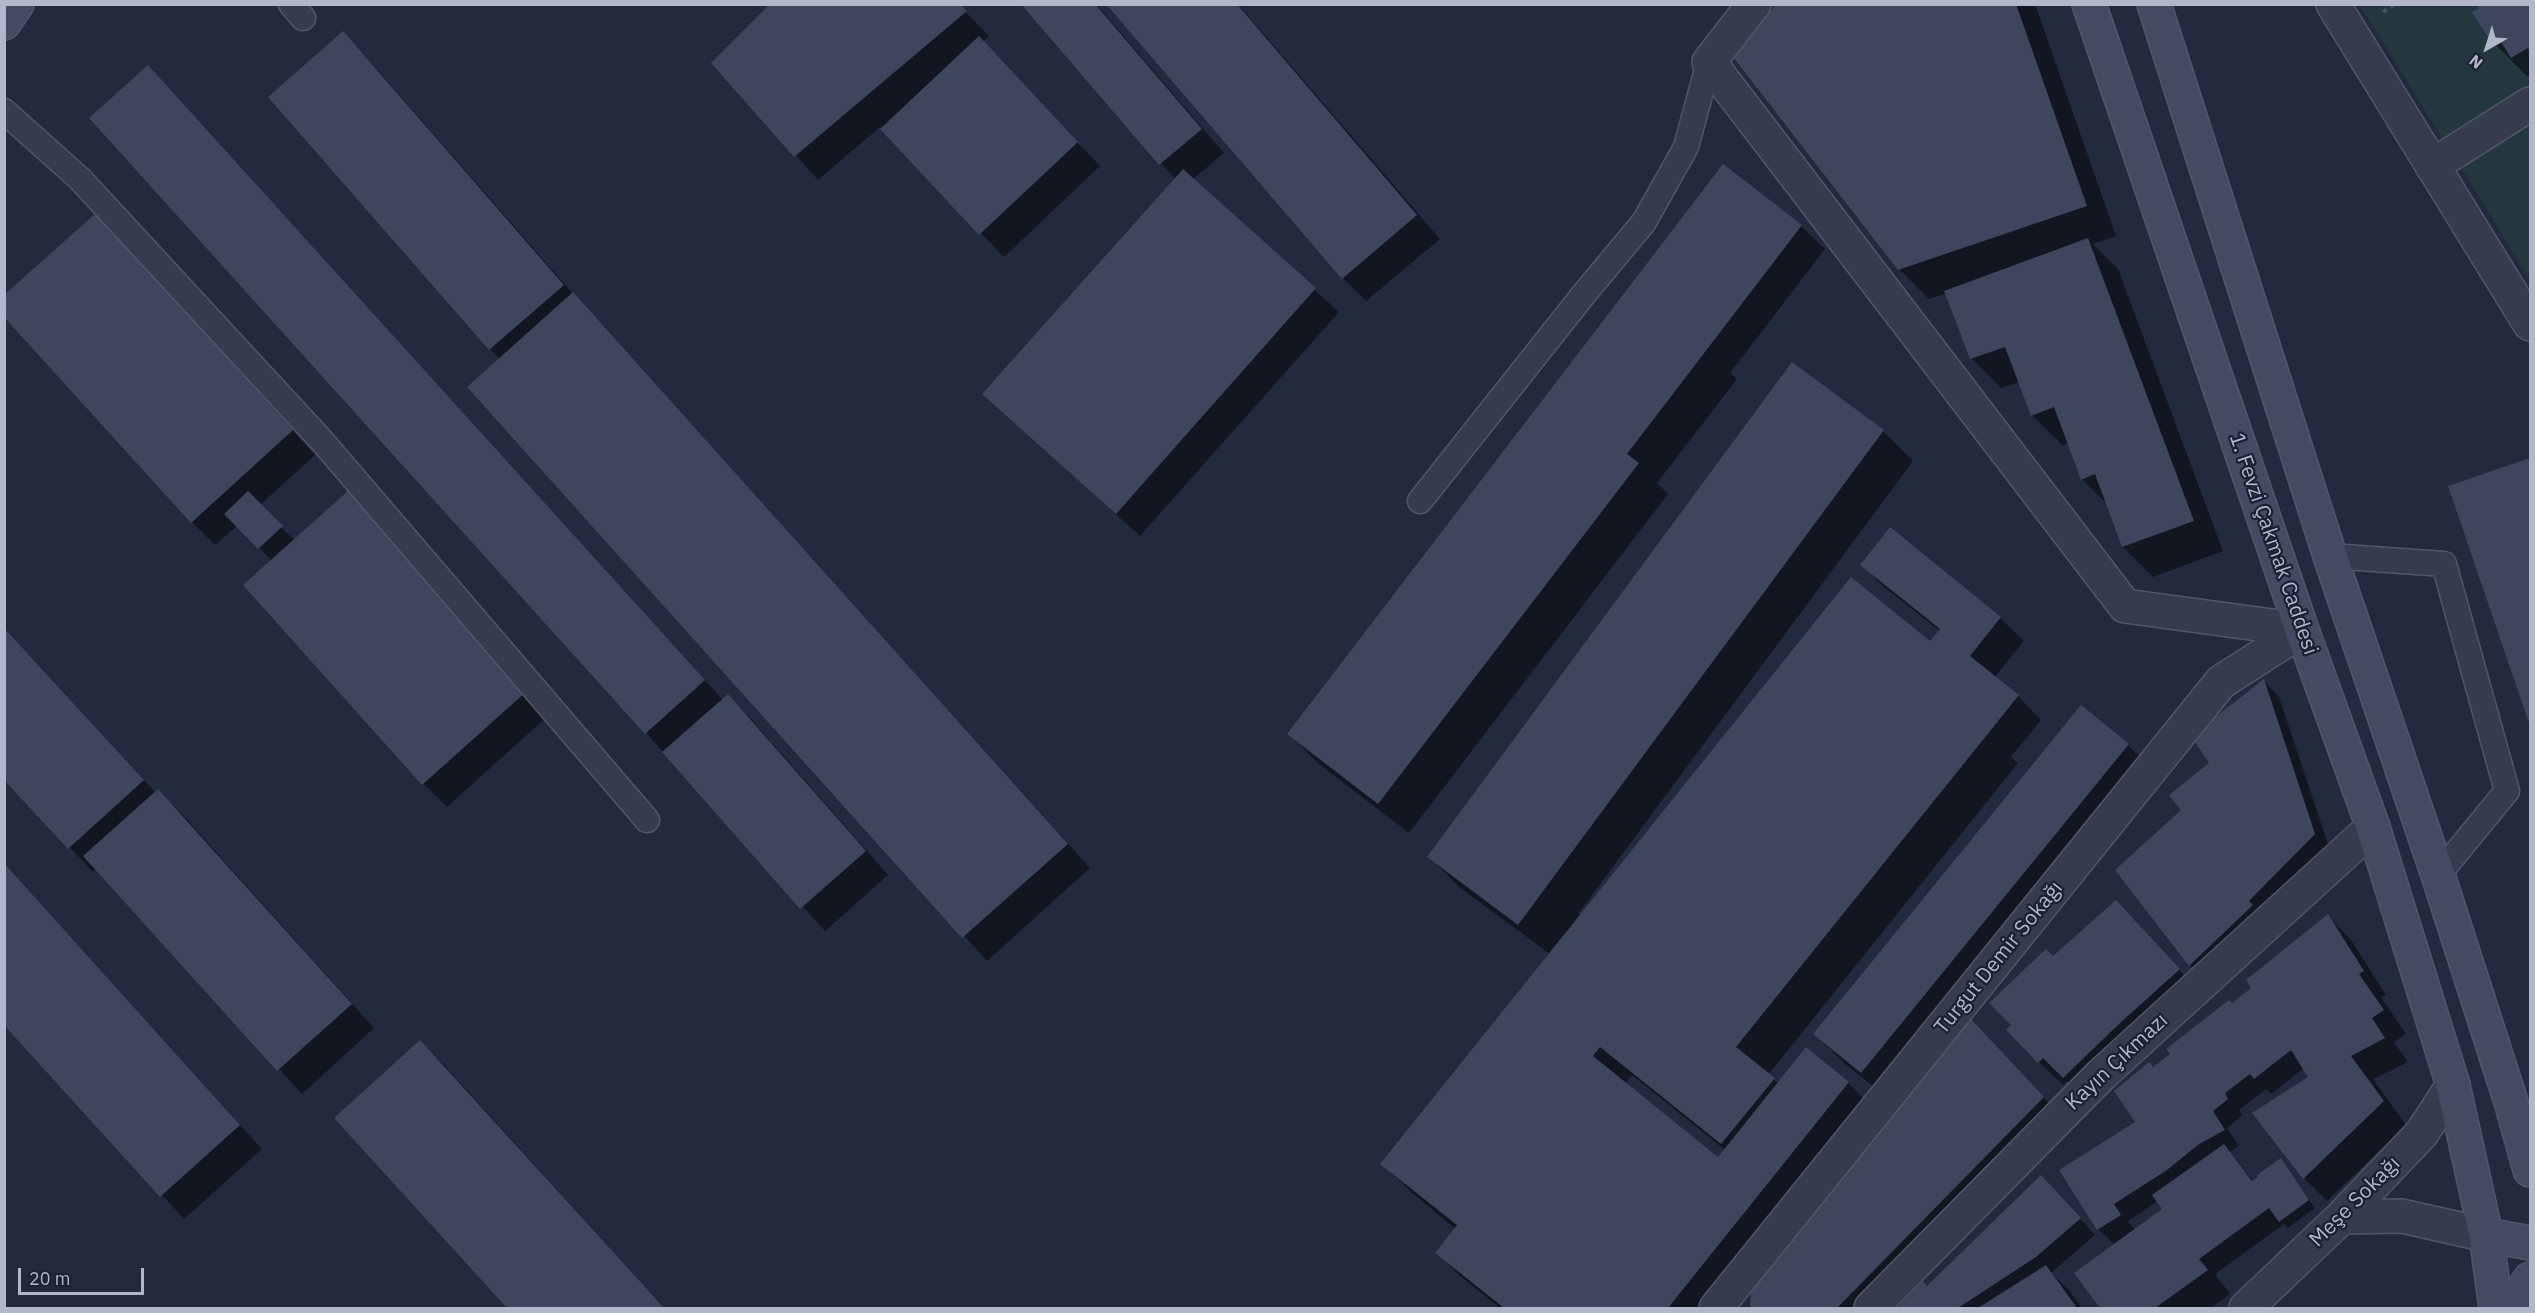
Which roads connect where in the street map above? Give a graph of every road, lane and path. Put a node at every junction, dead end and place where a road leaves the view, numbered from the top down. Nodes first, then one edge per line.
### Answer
1 (17, 4) edge
2 (1754, 4) edge
3 (2089, 4) edge
4 (2154, 4) edge
5 (2333, 4) edge
6 (4, 22) edge
7 (1709, 62) junction
8 (2530, 104) edge
9 (4, 111) edge
10 (2432, 166) junction
11 (2530, 324) edge
12 (1420, 501) dead end
13 (2330, 556) junction
14 (2302, 630) junction
15 (647, 820) dead end
16 (2373, 827) junction
17 (2438, 875) junction
18 (2453, 1085) junction
19 (2521, 1117) edge
20 (2530, 1170) edge
21 (2342, 1217) junction
22 (2486, 1235) junction
23 (2530, 1243) edge
24 (2530, 1279) edge
25 (1716, 1308) edge
26 (1871, 1308) edge
27 (2246, 1308) edge
28 (2496, 1308) edge
29 (2511, 1308) edge

1 - 6 main road
2 - 7 street
3 - 14 main road, 1. Fevzi Çakmak Caddesi
4 - 13 main road
5 - 10 street
7 - 12 lane
7 - 14 street
8 - 10 street
9 - 15 lane
10 - 11 street
13 - 17 main road
13 - 17 lane
14 - 16 main road, 1. Fevzi Çakmak Caddesi
14 - 25 street, Turgut Demir Sokağı
16 - 18 main road, 1. Fevzi Çakmak Caddesi
16 - 26 street, Kayın Çıkmazı
17 - 19 main road
18 - 21 street, Meşe Sokağı
18 - 22 main road, 1. Fevzi Çakmak Caddesi
19 - 20 main road
21 - 22 street
21 - 27 street, Meşe Sokağı
22 - 23 main road
22 - 28 main road, 1. Fevzi Çakmak Caddesi
24 - 29 main road

